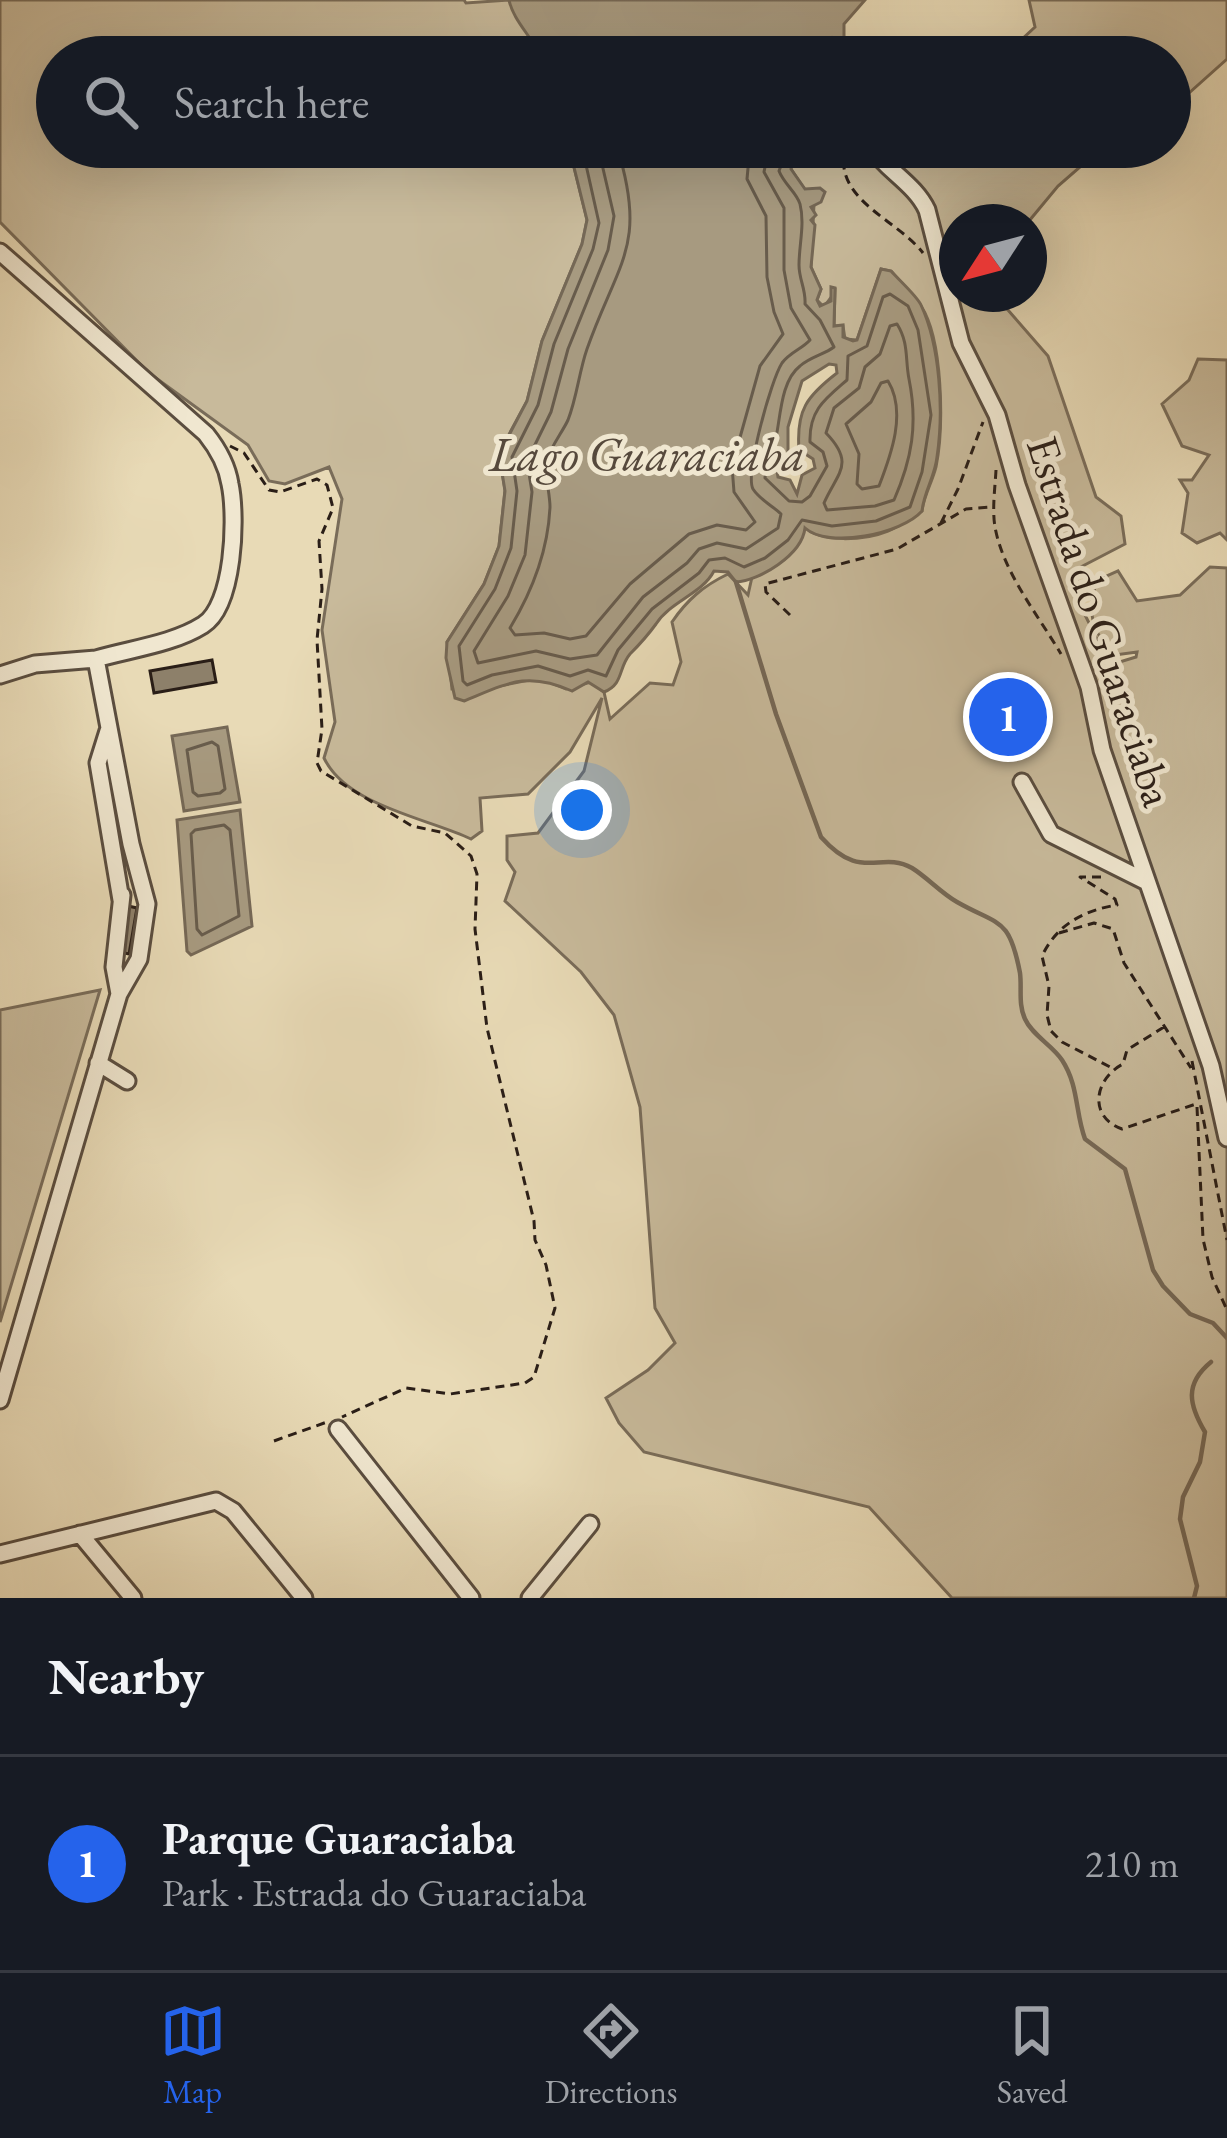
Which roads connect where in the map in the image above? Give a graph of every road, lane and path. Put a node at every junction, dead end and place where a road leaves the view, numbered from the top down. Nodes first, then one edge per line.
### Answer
1 (844, 168) edge
2 (888, 168) edge
3 (0, 252) edge
4 (922, 253) dead end
5 (989, 433) dead end
6 (216, 446) junction
7 (995, 462) dead end
8 (994, 507) junction
9 (940, 525) junction
10 (790, 615) dead end
11 (96, 659) junction
12 (1064, 659) dead end
13 (0, 675) edge
14 (109, 729) junction
15 (1022, 782) dead end
16 (130, 844) junction
17 (1120, 870) junction
18 (1147, 882) junction
19 (121, 900) junction
20 (1056, 934) junction
21 (119, 994) junction
22 (1164, 1028) junction
23 (1192, 1051) dead end
24 (98, 1063) junction
25 (1114, 1069) junction
26 (1193, 1069) junction
27 (127, 1082) dead end
28 (1198, 1103) junction
29 (1227, 1138) edge
30 (1227, 1240) edge
31 (1227, 1310) edge
32 (0, 1400) edge
33 (338, 1429) dead end
34 (274, 1441) dead end
35 (590, 1523) dead end
36 (80, 1534) junction
37 (0, 1554) edge
38 (133, 1598) edge
39 (304, 1598) edge
40 (471, 1598) edge
41 (530, 1598) edge

1 - 4 path
2 - 18 street, Estrada do Guaraciaba
3 - 6 street
5 - 9 path
6 - 11 street
6 - 34 path
7 - 8 path
8 - 9 path
8 - 12 path
9 - 10 path
11 - 13 street
11 - 14 street
14 - 16 street
14 - 19 street
15 - 17 street
16 - 19 street
16 - 21 street
17 - 18 street
17 - 20 path
18 - 29 street, Estrada do Guaraciaba
19 - 21 street
20 - 22 path
20 - 25 path
21 - 24 street
22 - 25 path
22 - 26 path
23 - 26 path
24 - 27 street
24 - 32 street
25 - 28 path
26 - 28 path
28 - 30 path
28 - 31 path
33 - 40 street
35 - 41 street
36 - 37 street
36 - 38 street
36 - 39 street

